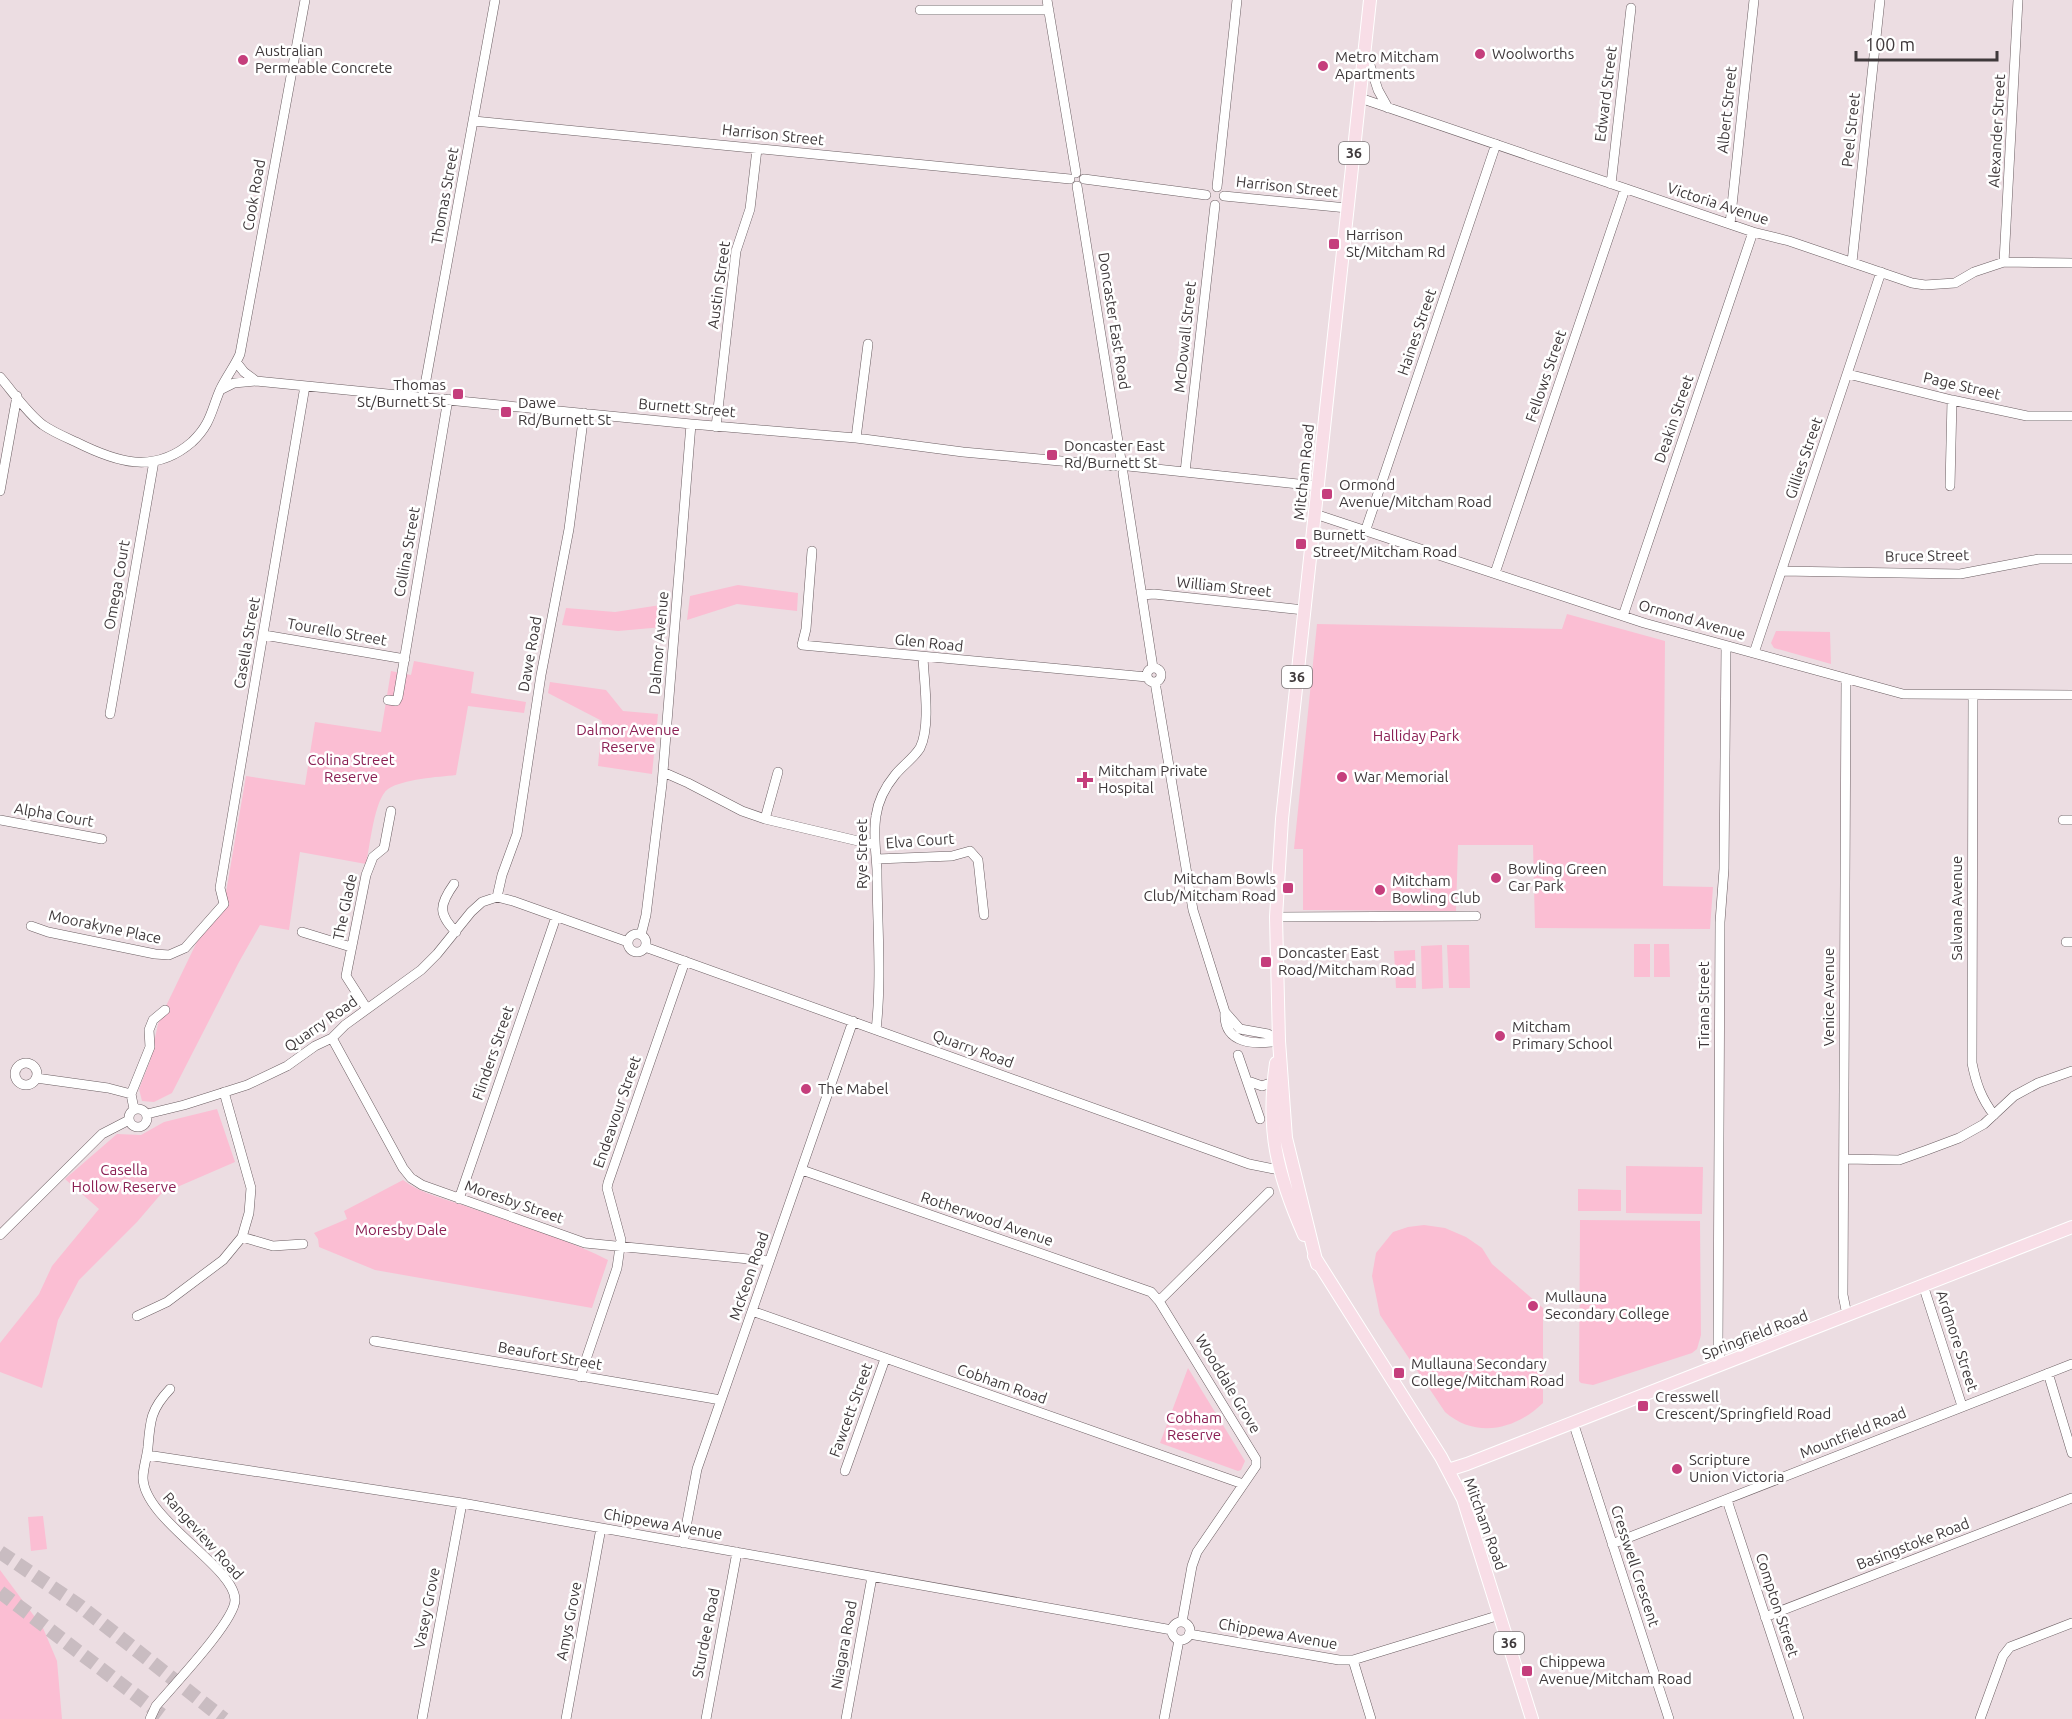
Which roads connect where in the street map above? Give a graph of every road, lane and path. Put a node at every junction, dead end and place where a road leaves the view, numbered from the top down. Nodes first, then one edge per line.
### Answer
1 (305, 0) edge
2 (495, 0) edge
3 (1047, 0) edge
4 (1237, 0) edge
5 (1370, 0) edge
6 (1754, 0) edge
7 (1880, 0) edge
8 (2018, 0) edge
9 (1631, 8) dead end
10 (920, 10) dead end
11 (1049, 10) junction
12 (1365, 51) junction
13 (1360, 98) junction
14 (1388, 108) junction
15 (474, 121) junction
16 (1496, 144) junction
17 (757, 149) junction
18 (1077, 179) junction
19 (1611, 184) junction
20 (1217, 187) junction
21 (1625, 189) junction
22 (1206, 195) junction
23 (1224, 196) junction
24 (1215, 204) junction
25 (1347, 208) junction
26 (1730, 224) junction
27 (1753, 232) junction
28 (1851, 262) junction
29 (2004, 262) junction
30 (2072, 263) edge
31 (1881, 272) junction
32 (868, 344) dead end
33 (237, 363) junction
34 (1848, 374) junction
35 (0, 377) edge
36 (256, 381) junction
37 (306, 386) junction
38 (220, 390) junction
39 (17, 396) junction
40 (423, 396) junction
41 (448, 399) junction
42 (1952, 400) junction
43 (584, 413) junction
44 (2072, 416) edge
45 (691, 424) junction
46 (716, 426) junction
47 (856, 438) junction
48 (154, 461) junction
49 (1122, 466) junction
50 (1185, 472) junction
51 (1317, 486) junction
52 (1950, 486) dead end
53 (0, 491) edge
54 (1315, 514) junction
55 (1366, 530) junction
56 (812, 551) dead end
57 (2072, 559) edge
58 (1781, 571) junction
59 (1496, 573) junction
60 (1142, 595) junction
61 (1304, 610) junction
62 (1623, 616) junction
63 (264, 635) junction
64 (1726, 646) junction
65 (1754, 653) junction
66 (923, 657) junction
67 (405, 659) junction
68 (1846, 679) junction
69 (1151, 680) junction
70 (1973, 695) junction
71 (2072, 695) edge
72 (388, 700) dead end
73 (110, 714) dead end
74 (663, 772) junction
75 (778, 772) dead end
76 (391, 811) dead end
77 (765, 819) junction
78 (0, 820) edge
79 (102, 839) dead end
80 (874, 845) junction
81 (877, 860) junction
82 (454, 884) dead end
83 (497, 897) junction
84 (224, 904) joint
85 (984, 915) dead end
86 (1476, 916) dead end
87 (556, 917) junction
88 (1276, 917) junction
89 (31, 926) dead end
90 (302, 932) dead end
91 (456, 932) junction
92 (641, 935) junction
93 (628, 942) junction
94 (351, 947) junction
95 (645, 947) junction
96 (685, 962) junction
97 (367, 1009) junction
98 (165, 1010) dead end
99 (854, 1021) junction
100 (876, 1030) junction
101 (332, 1038) junction
102 (1279, 1041) junction
103 (1238, 1055) dead end
104 (2072, 1071) edge
105 (36, 1078) dead end
106 (1248, 1081) junction
107 (1273, 1082) junction
108 (224, 1092) junction
109 (131, 1094) junction
110 (134, 1109) junction
111 (147, 1114) junction
112 (1994, 1115) junction
113 (1260, 1119) dead end
114 (129, 1120) junction
115 (1844, 1159) junction
116 (1293, 1168) junction
117 (802, 1170) junction
118 (1279, 1170) junction
119 (1269, 1192) dead end
120 (459, 1199) junction
121 (2072, 1227) edge
122 (0, 1235) edge
123 (242, 1237) junction
124 (303, 1244) dead end
125 (620, 1247) junction
126 (769, 1261) junction
127 (1317, 1264) junction
128 (1923, 1285) junction
129 (1159, 1301) junction
130 (752, 1311) junction
131 (1848, 1315) junction
132 (137, 1316) dead end
133 (374, 1341) dead end
134 (885, 1359) junction
135 (1722, 1364) junction
136 (2072, 1364) edge
137 (2048, 1373) junction
138 (580, 1377) junction
139 (170, 1389) dead end
140 (721, 1400) junction
141 (1962, 1406) junction
142 (1573, 1422) junction
143 (2072, 1453) edge
144 (147, 1455) junction
145 (1448, 1470) junction
146 (845, 1472) dead end
147 (1243, 1484) junction
148 (2072, 1498) edge
149 (1727, 1500) junction
150 (462, 1503) junction
151 (601, 1528) junction
152 (683, 1543) junction
153 (1612, 1544) junction
154 (737, 1552) junction
155 (872, 1576) junction
156 (1500, 1616) junction
157 (1765, 1617) junction
158 (1182, 1622) junction
159 (2072, 1623) edge
160 (1172, 1630) junction
161 (1190, 1634) junction
162 (1179, 1640) junction
163 (1353, 1660) junction
164 (150, 1719) edge
165 (422, 1719) edge
166 (566, 1719) edge
167 (706, 1719) edge
168 (846, 1719) edge
169 (1164, 1719) edge
170 (1371, 1719) edge
171 (1532, 1719) edge
172 (1669, 1719) edge
173 (1799, 1719) edge
174 (1980, 1719) edge

1 - 33 street, Cook Road
2 - 15 street, Thomas Street
3 - 11 street, Doncaster East Road
4 - 20 street
5 - 12 main road, Mitcham Road / 36
6 - 26 street, Albert Street
7 - 28 street, Peel Street
8 - 29 street, Alexander Street
9 - 19 street, Edward Street
10 - 11 street
11 - 18 street, Doncaster East Road
12 - 13 main road, Mitcham Road / 36
12 - 14 street, Mitcham Road
13 - 14 street, Victoria Avenue
13 - 25 main road, Mitcham Road / 36
14 - 16 street, Victoria Avenue
15 - 17 street, Harrison Street
15 - 40 street, Thomas Street
16 - 19 street, Victoria Avenue
16 - 55 street, Haines Street
17 - 18 street, Harrison Street
17 - 46 street, Austin Street
18 - 22 street, Harrison Street
18 - 49 street, Doncaster East Road
19 - 21 street, Victoria Avenue
20 - 22 street
20 - 23 street
21 - 26 street, Victoria Avenue
21 - 59 street, Fellows Street
22 - 24 street
23 - 24 street
23 - 25 street, Harrison Street
24 - 50 street, McDowall Street
25 - 51 main road, Mitcham Road / 36
26 - 27 street, Victoria Avenue
27 - 28 street, Victoria Avenue
27 - 62 street, Deakin Street
28 - 31 street, Victoria Avenue
29 - 30 street, Victoria Avenue
29 - 31 street, Victoria Avenue
31 - 34 street, Gillies Street
32 - 47 street
33 - 36 street
33 - 38 street, Cook Road
34 - 42 street, Page Street
34 - 58 street, Gillies Street
35 - 39 street
36 - 37 street, Burnett Street
36 - 38 street, Burnett Street
37 - 40 street, Burnett Street
37 - 63 street, Casella Street
38 - 48 street, Cook Road
39 - 48 street
39 - 53 street
40 - 41 street, Burnett Street
41 - 43 street, Burnett Street
41 - 67 street, Collina Street
42 - 44 street, Page Street
42 - 52 street
43 - 45 street, Burnett Street
43 - 83 street, Dawe Road
45 - 46 street, Burnett Street
45 - 74 street, Dalmor Avenue
46 - 47 street, Burnett Street
47 - 49 street, Burnett Street
48 - 73 street, Omega Court
49 - 50 street, Burnett Street
49 - 60 street, Doncaster East Road
50 - 51 street, Burnett Street
51 - 54 main road, Mitcham Road / 36
54 - 55 street, Ormond Avenue
54 - 61 main road, Mitcham Road / 36
55 - 59 street, Ormond Avenue
56 - 66 street, Glen Road
57 - 58 street, Bruce Street
58 - 65 street, Gillies Street
59 - 62 street, Ormond Avenue
60 - 61 street, William Street
60 - 69 street, Doncaster East Road
61 - 88 main road, Mitcham Road / 36
62 - 64 street, Ormond Avenue
63 - 67 street, Tourello Street
63 - 84 street, Casella Street
64 - 65 street, Ormond Avenue
64 - 135 street, Tirana Street
65 - 68 street, Ormond Avenue
66 - 69 street, Glen Road
66 - 80 street, Rye Street
67 - 72 street, Collina Street
68 - 70 street, Ormond Avenue
68 - 115 street, Venice Avenue
69 - 102 street
70 - 71 street, Ormond Avenue
70 - 112 street, Salvana Avenue
74 - 77 street
74 - 92 street, Dalmor Avenue
75 - 77 street
76 - 94 street, The Glade
77 - 80 street
78 - 79 street, Alpha Court
80 - 81 street, Rye Street
81 - 85 street, Elva Court
81 - 100 street, Rye Street
82 - 91 street
83 - 87 street, Quarry Road
83 - 91 street, Quarry Road
84 - 89 street, Moorakyne Place
86 - 88 street
87 - 93 street, Quarry Road
87 - 120 street, Flinders Street
88 - 102 main road, Mitcham Road / 36
90 - 94 street
91 - 97 street, Quarry Road
92 - 93 street
92 - 95 street
93 - 95 street, Quarry Road
94 - 97 street, The Glade
95 - 96 street, Quarry Road
96 - 99 street, Quarry Road
96 - 125 street, Endeavour Street
97 - 101 street, Quarry Road
98 - 109 street
99 - 100 street, Quarry Road
99 - 117 street, McKeon Road
100 - 118 street, Quarry Road
101 - 108 street, Quarry Road
101 - 120 street, Moresby Street
102 - 107 main road, Mitcham Road / 36
102 - 116 main road, Mitcham Road / 36
103 - 106 street
104 - 112 street
105 - 109 street
106 - 107 street
106 - 113 street
107 - 118 main road, Mitcham Road / 36
108 - 111 street, Quarry Road
108 - 123 street
109 - 110 street
110 - 111 street
110 - 114 street
111 - 114 street, Quarry Road
112 - 115 street
114 - 122 street, Quarry Road
115 - 131 street, Venice Avenue
116 - 118 street, Quarry Road
116 - 127 main road, Mitcham Road / 36
117 - 126 street, McKeon Road
117 - 129 street, Rotherwood Avenue
118 - 127 main road, Mitcham Road / 36
119 - 129 street
120 - 125 street, Moresby Street
121 - 128 main road, Springfield Road
123 - 124 street
123 - 132 street
125 - 126 street, Moresby Street
125 - 138 street, Endeavour Street
126 - 130 street, McKeon Road
127 - 145 main road, Mitcham Road / 36
128 - 131 main road, Springfield Road
128 - 141 street, Ardmore Street
129 - 147 street, Wooddale Grove
130 - 134 street, Cobham Road
130 - 140 street, McKeon Road
131 - 135 main road, Springfield Road
133 - 138 street, Beaufort Street
134 - 146 street, Fawcett Street
134 - 147 street, Cobham Road
135 - 142 main road, Springfield Road
136 - 137 street, Mountfield Road
137 - 141 street, Mountfield Road
137 - 143 street
138 - 140 street, Beaufort Street
139 - 144 street, Rangeview Road
140 - 152 street, McKeon Road
141 - 149 street, Mountfield Road
142 - 145 main road, Springfield Road
142 - 153 street, Cresswell Crescent
144 - 150 street, Chippewa Avenue
144 - 164 street, Rangeview Road
145 - 156 main road, Mitcham Road / 36
147 - 158 street, Wooddale Grove
148 - 157 street, Basingstoke Road
149 - 153 street, Mountfield Road
149 - 157 street, Compton Street
150 - 151 street, Chippewa Avenue
150 - 165 street, Vasey Grove
151 - 152 street, Chippewa Avenue
151 - 166 street, Amys Grove
152 - 154 street, Chippewa Avenue
153 - 172 street, Cresswell Crescent
154 - 155 street, Chippewa Avenue
154 - 167 street, Sturdee Road
155 - 160 street, Chippewa Avenue
155 - 168 street, Niagara Road
156 - 163 street, Chippewa Avenue
156 - 171 main road, Mitcham Road / 36
157 - 173 street, Compton Street
158 - 160 street
158 - 161 street
159 - 174 street
160 - 162 street
161 - 162 street
161 - 163 street, Chippewa Avenue
162 - 169 street
163 - 170 street

